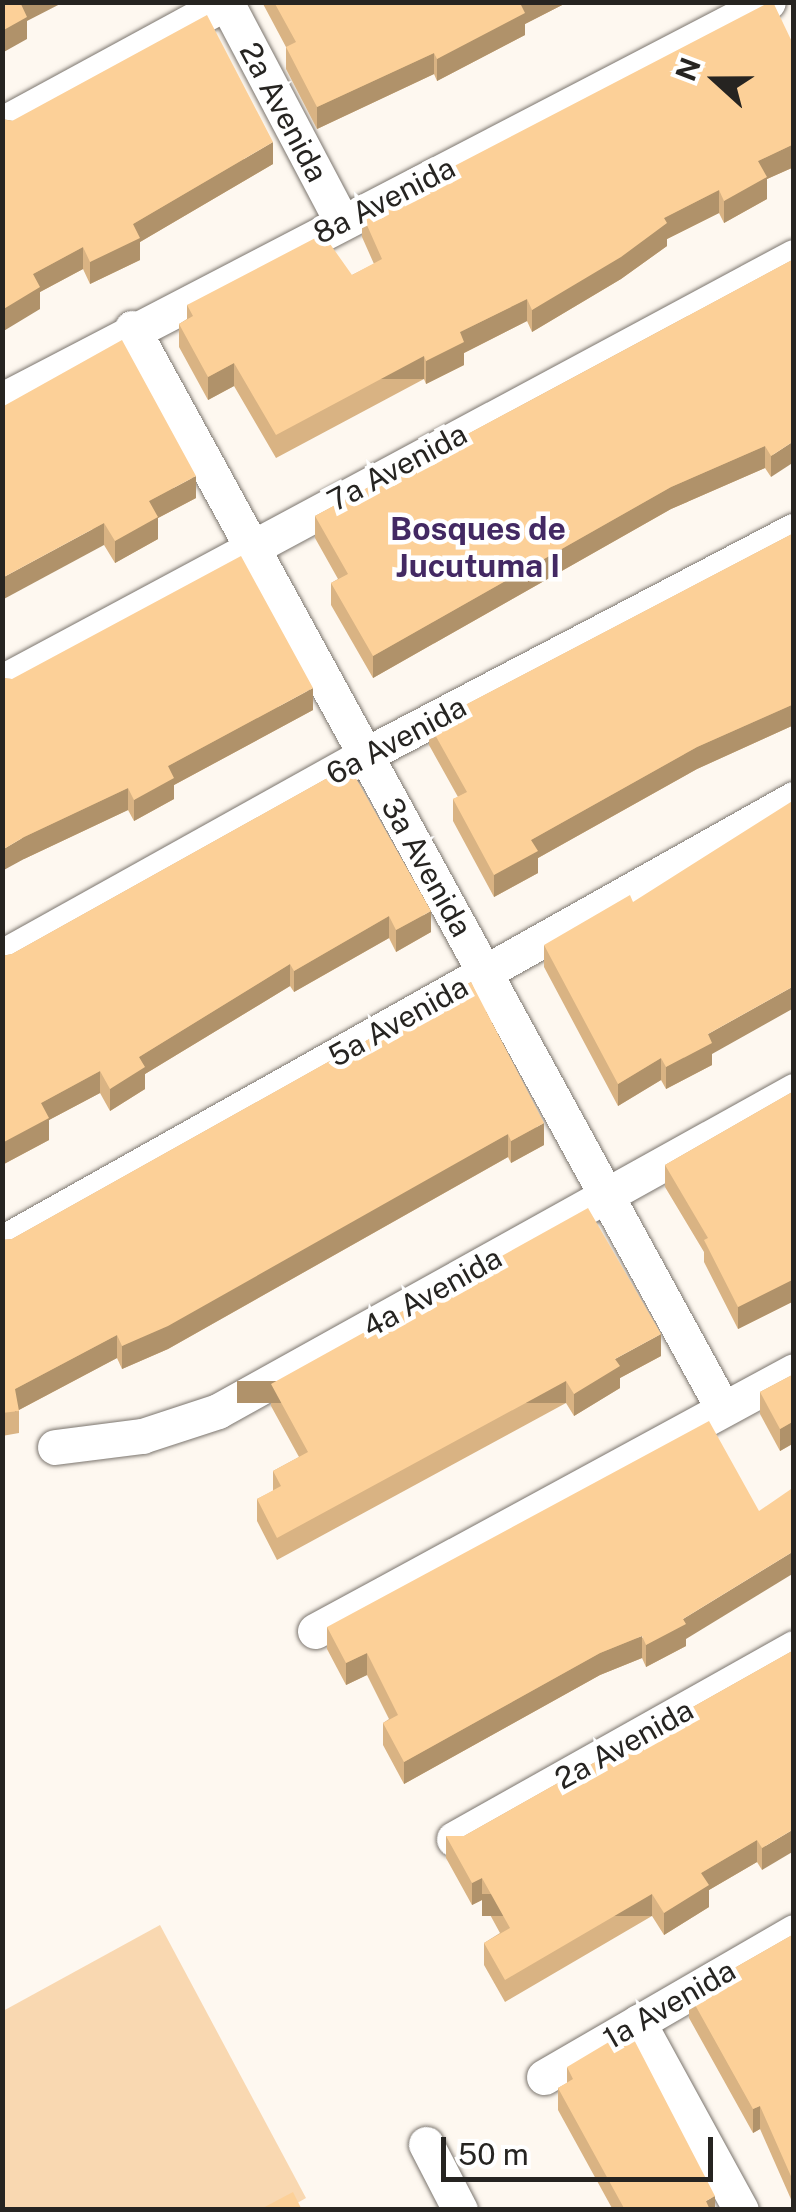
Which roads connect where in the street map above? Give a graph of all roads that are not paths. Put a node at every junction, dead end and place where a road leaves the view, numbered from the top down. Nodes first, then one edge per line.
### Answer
1 (768, 2) edge
2 (226, 3) edge
3 (2, 124) edge
4 (342, 222) junction
5 (794, 256) edge
6 (132, 328) junction
7 (2, 400) edge
8 (794, 531) edge
9 (250, 545) junction
10 (2, 682) edge
11 (366, 755) junction
12 (794, 799) edge
13 (2, 958) edge
14 (484, 973) junction
15 (794, 1092) edge
16 (606, 1195) junction
17 (2, 1243) edge
18 (794, 1372) edge
19 (722, 1407) junction
20 (56, 1447) dead end
21 (315, 1631) dead end
22 (794, 1648) edge
23 (454, 1840) edge
24 (794, 1932) edge
25 (638, 2022) junction
26 (544, 2076) dead end
27 (426, 2144) dead end
28 (460, 2210) edge
29 (741, 2210) edge

1 - 4 street, 8a Avenida
2 - 3 street
2 - 4 street, 2a Avenida
4 - 6 street, 8a Avenida
5 - 9 street, 7a Avenida
6 - 7 street, 8a Avenida
6 - 9 street, 3a Avenida
8 - 11 street, 6a Avenida
9 - 10 street, 7a Avenida
9 - 11 street, 3a Avenida
11 - 13 street, 6a Avenida
11 - 14 street, 3a Avenida
12 - 14 street, 5a Avenida
14 - 16 street, 3a Avenida
14 - 17 street, 5a Avenida
15 - 16 street, 4a Avenida
16 - 19 street, 3a Avenida
16 - 20 street, 4a Avenida
18 - 19 street
19 - 21 street
22 - 23 street, 2a Avenida
24 - 25 street, 1a Avenida
25 - 26 street, 1a Avenida
25 - 29 street
27 - 28 street

